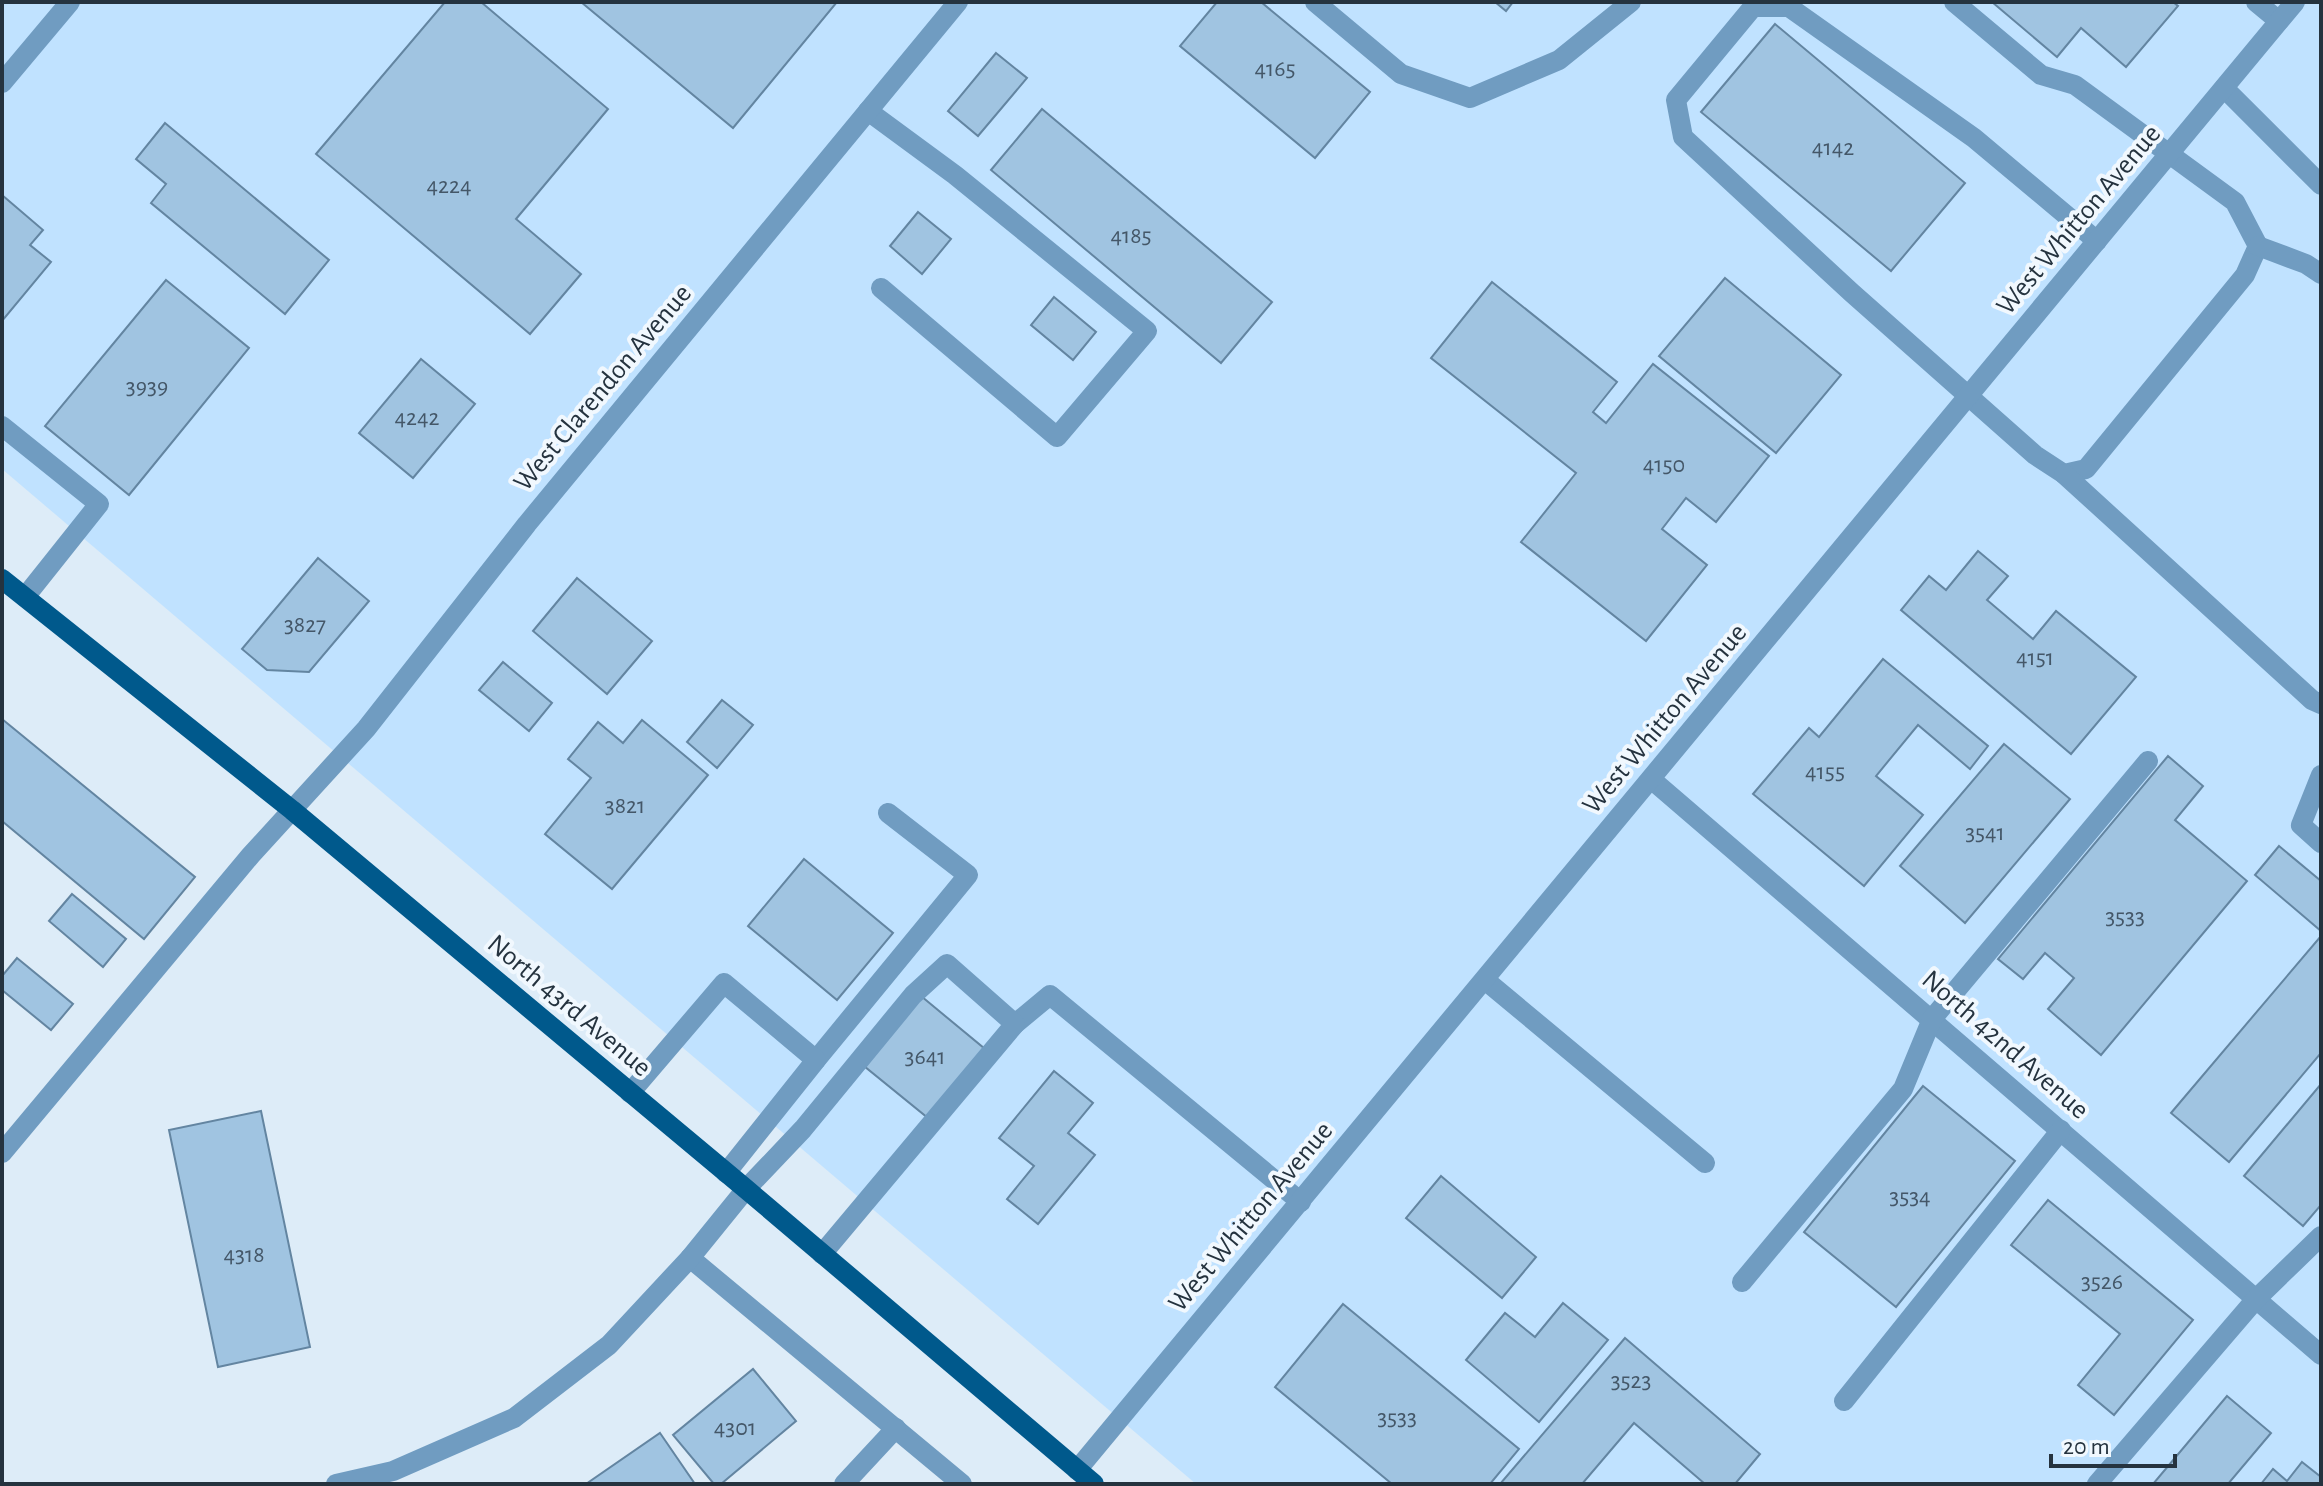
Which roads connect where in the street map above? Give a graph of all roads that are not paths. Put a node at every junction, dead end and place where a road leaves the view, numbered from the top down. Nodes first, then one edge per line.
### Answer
1 (70, 2) edge
2 (958, 2) edge
3 (1315, 2) edge
4 (1631, 2) edge
5 (1954, 2) edge
6 (2256, 2) edge
7 (2295, 2) edge
8 (2279, 21) junction
9 (2, 83) edge
10 (2224, 88) junction
11 (868, 111) junction
12 (2168, 155) junction
13 (2321, 185) edge
14 (2097, 241) junction
15 (2258, 246) junction
16 (2321, 274) edge
17 (881, 288) dead end
18 (1969, 396) junction
19 (2, 426) edge
20 (2064, 474) junction
21 (2, 579) edge
22 (25, 597) junction
23 (2321, 704) edge
24 (2148, 761) dead end
25 (2321, 775) edge
26 (1651, 779) junction
27 (292, 810) junction
28 (888, 813) dead end
29 (2321, 843) edge
30 (1485, 980) junction
31 (1932, 1019) junction
32 (1015, 1024) junction
33 (816, 1060) junction
34 (630, 1093) junction
35 (2061, 1130) junction
36 (2, 1153) edge
37 (1705, 1163) dead end
38 (726, 1173) junction
39 (746, 1189) junction
40 (1301, 1202) junction
41 (2321, 1236) edge
42 (822, 1254) junction
43 (690, 1258) junction
44 (1742, 1282) dead end
45 (2256, 1299) junction
46 (2321, 1355) edge
47 (1844, 1401) dead end
48 (896, 1428) junction
49 (1077, 1470) junction
50 (336, 1484) edge
51 (844, 1484) edge
52 (962, 1484) edge
53 (1094, 1484) edge
54 (2097, 1484) edge

1 - 9 street
2 - 11 street, West Clarendon Avenue
3 - 4 street
5 - 12 street
6 - 8 street
7 - 8 street, West Whitton Avenue
8 - 10 street, West Whitton Avenue
10 - 12 street, West Whitton Avenue
10 - 13 street
11 - 17 street
11 - 27 street, West Clarendon Avenue
12 - 14 street, West Whitton Avenue
12 - 15 street
14 - 18 street, West Whitton Avenue
14 - 18 street
15 - 16 street
15 - 20 street
18 - 20 street
18 - 26 street, West Whitton Avenue
19 - 22 street
20 - 23 street
21 - 22 main road, North 43rd Avenue
22 - 27 main road, North 43rd Avenue
24 - 31 street
25 - 29 street
26 - 30 street, West Whitton Avenue
26 - 31 street, North 42nd Avenue
27 - 34 main road, North 43rd Avenue
27 - 36 street, West Clarendon Avenue
28 - 33 street
30 - 37 street
30 - 40 street, West Whitton Avenue
31 - 35 street, North 42nd Avenue
31 - 44 street
32 - 39 street
32 - 40 street
32 - 42 street
33 - 34 street
33 - 38 street
34 - 38 main road, North 43rd Avenue
35 - 45 street, North 42nd Avenue
35 - 47 street
38 - 39 main road, North 43rd Avenue
39 - 42 main road, North 43rd Avenue
39 - 43 street
40 - 49 street, West Whitton Avenue
41 - 45 street
42 - 49 main road, North 43rd Avenue
43 - 48 street
43 - 50 street
45 - 46 street, North 42nd Avenue
45 - 54 street
48 - 51 street
48 - 52 street
49 - 53 main road, North 43rd Avenue

